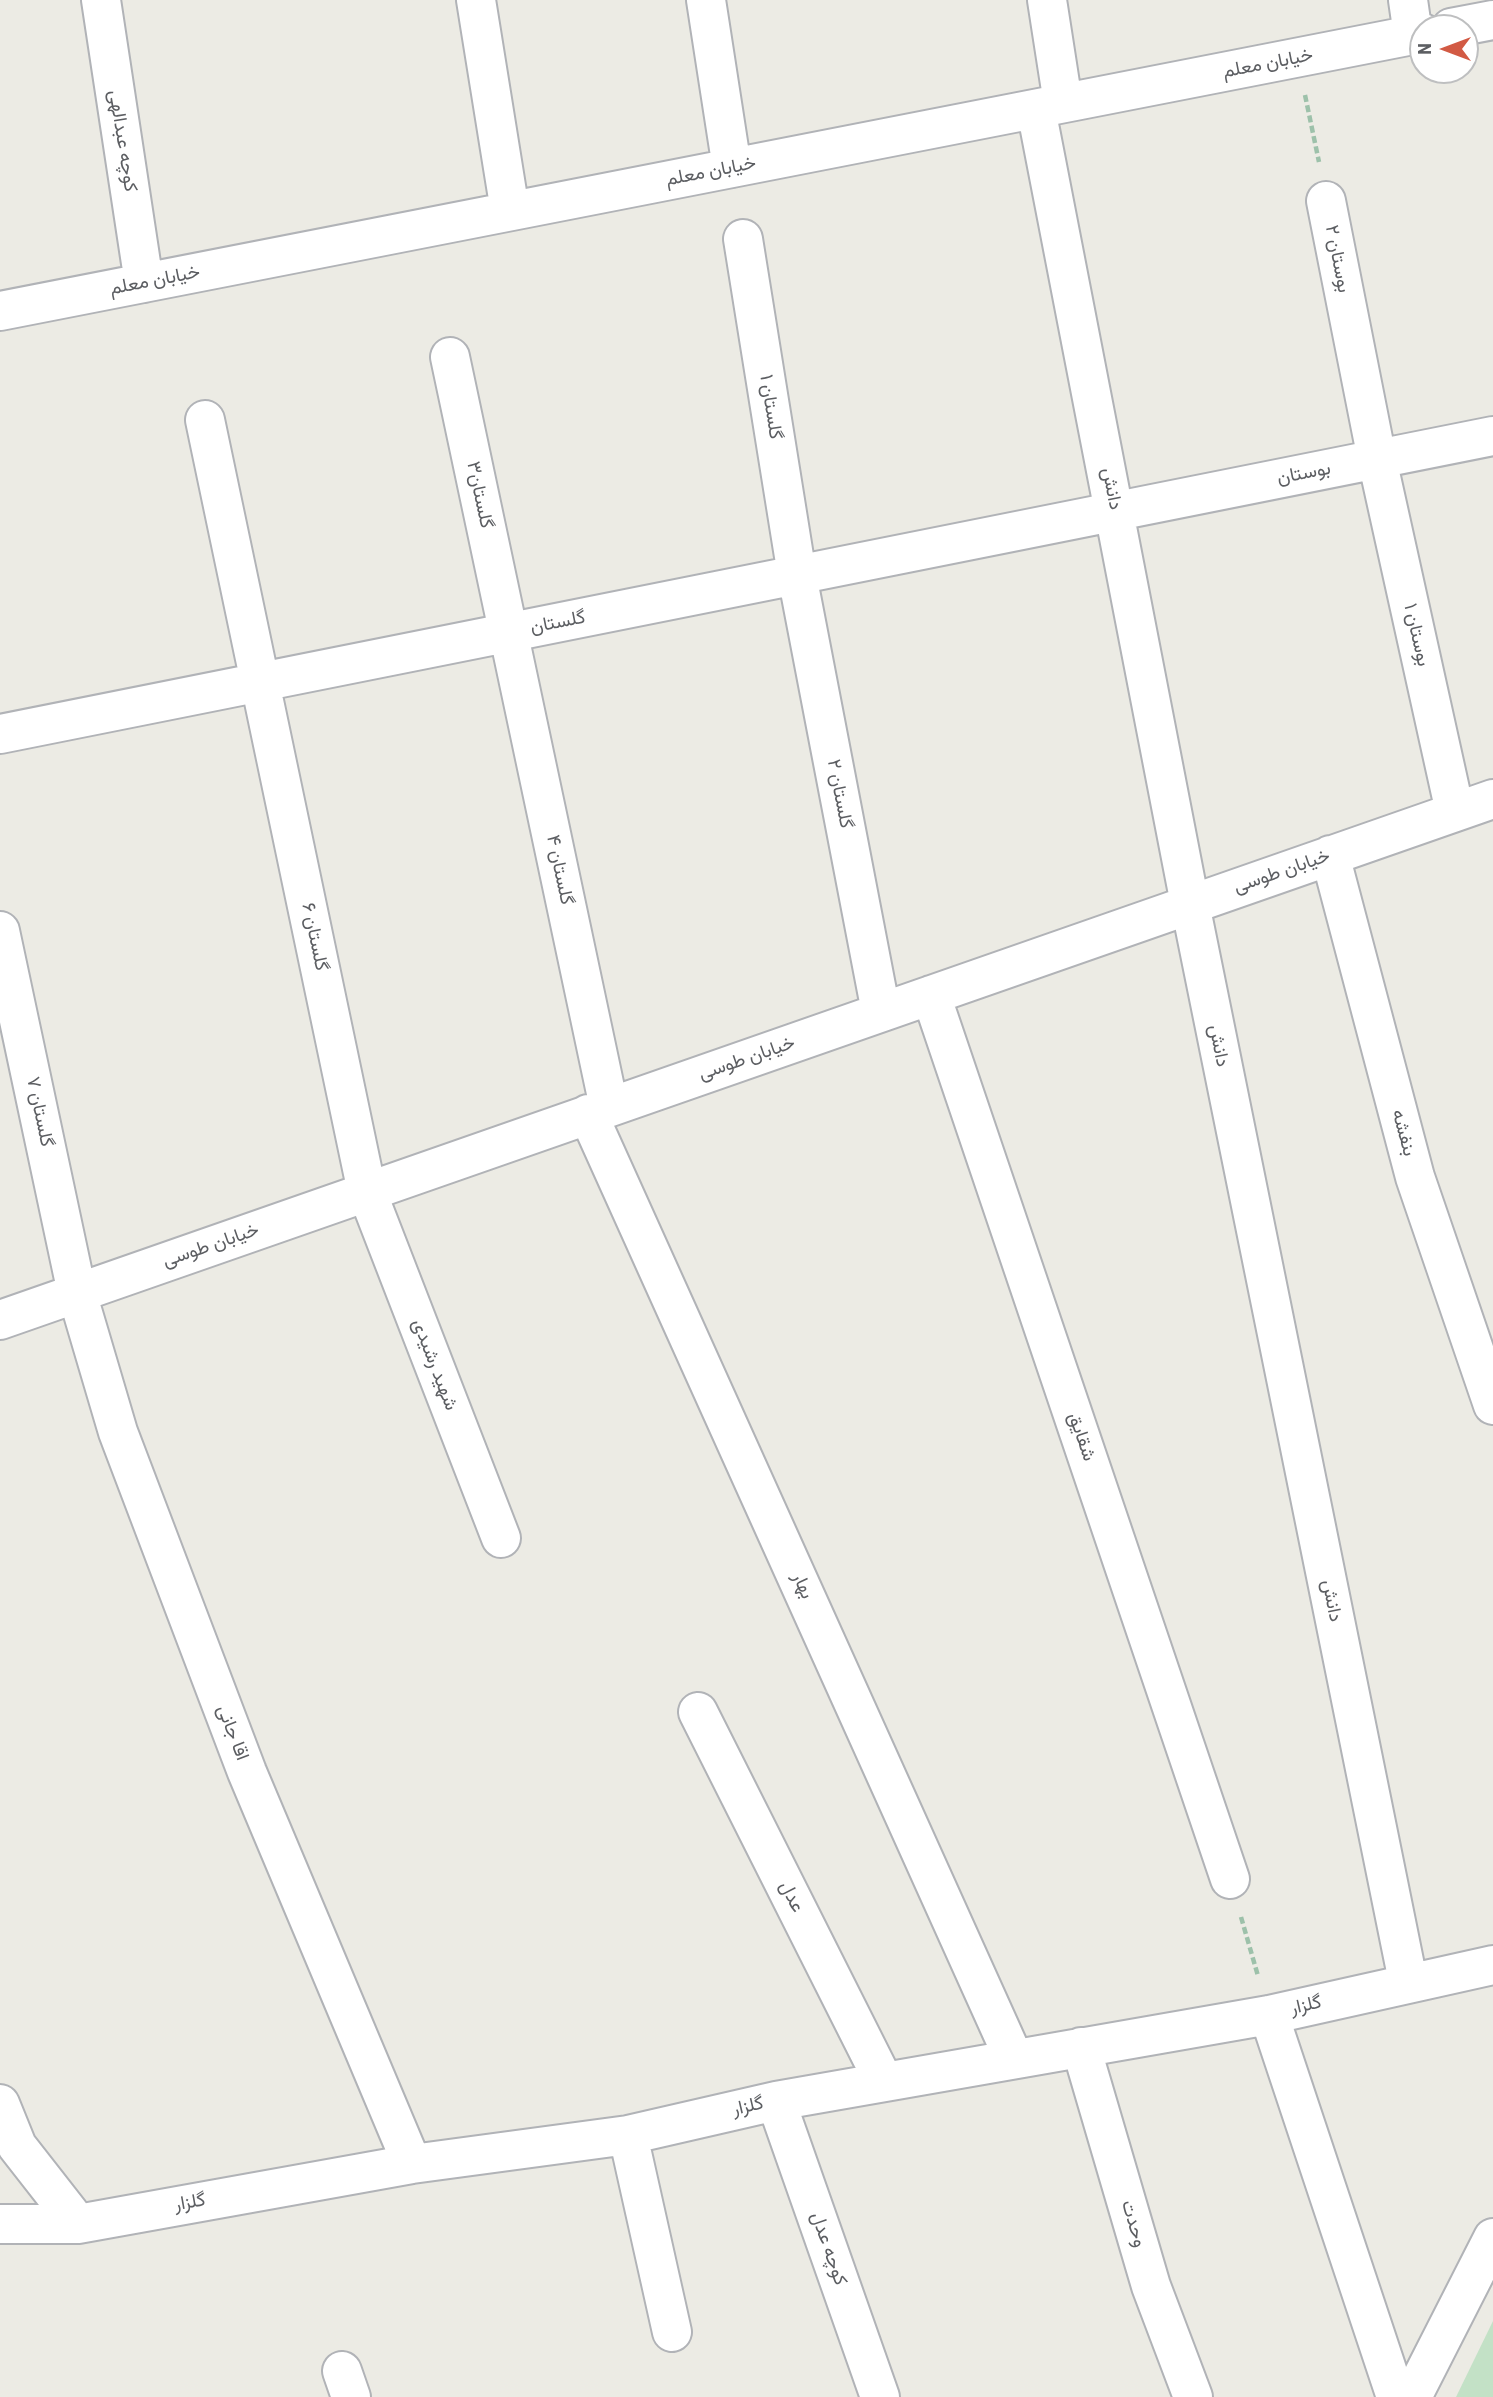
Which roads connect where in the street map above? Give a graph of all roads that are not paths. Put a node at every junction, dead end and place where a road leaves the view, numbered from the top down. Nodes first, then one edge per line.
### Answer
1 (101, 0) edge
2 (476, 0) edge
3 (706, 0) edge
4 (1047, 0) edge
5 (1409, 25) edge
6 (1050, 106) junction
7 (732, 168) junction
8 (1326, 201) road end
9 (510, 211) junction
10 (743, 239) dead end
11 (144, 283) junction
12 (0, 311) edge
13 (450, 357) dead end
14 (205, 420) dead end
15 (1493, 436) edge
16 (1377, 459) junction
17 (1115, 511) junction
18 (797, 575) junction
19 (508, 633) junction
20 (260, 682) junction
21 (0, 734) edge
22 (1493, 799) edge
23 (1455, 811) junction
24 (1330, 855) junction
25 (1190, 904) junction
26 (0, 931) edge
27 (931, 995) junction
28 (881, 1012) junction
29 (599, 1111) junction
30 (368, 1192) junction
31 (77, 1293) junction
32 (0, 1320) edge
33 (1493, 1405) edge
34 (501, 1538) dead end
35 (698, 1712) dead end
36 (1230, 1879) road end
37 (1493, 1965) edge
38 (1408, 1981) junction
39 (1269, 2015) junction
40 (1081, 2047) junction
41 (1014, 2059) junction
42 (884, 2082) junction
43 (776, 2101) junction
44 (0, 2104) edge
45 (628, 2134) junction
46 (412, 2164) junction
47 (0, 2224) edge
48 (78, 2224) junction
49 (1493, 2238) edge
50 (672, 2332) dead end
51 (880, 2397) edge
52 (1193, 2397) edge
53 (1396, 2397) edge
54 (1412, 2397) edge

1 - 11 street, کوچه عبدالهی
2 - 9 street
3 - 7 street
4 - 6 street, دانش
5 - 6 street, خیابان معلم
6 - 7 street, خیابان معلم
6 - 17 street, دانش
7 - 9 street, خیابان معلم
8 - 16 street, بوستان ۲
9 - 11 street, خیابان معلم
10 - 18 street, گلستان ۱
11 - 12 street, خیابان معلم
13 - 19 street, گلستان۳
14 - 20 street, گلستان ۶
15 - 16 street, بوستان
16 - 17 street, بوستان
16 - 23 street, بوستان ۱
17 - 18 street, گلستان
17 - 25 street, دانش
18 - 19 street, گلستان
18 - 28 street, گلستان ۲
19 - 20 street, گلستان
19 - 29 street, گلستان ۴
20 - 21 street, گلستان
20 - 30 street, گلستان ۶
22 - 23 street, خیابان طوسی
23 - 24 street, خیابان طوسی
24 - 25 street, خیابان طوسی
24 - 33 street, بنفشه
25 - 27 street, خیابان طوسی
25 - 38 street, دانش
26 - 31 street, گلستان ۷
27 - 28 street, خیابان طوسی
27 - 36 street, شقایق
28 - 29 street, خیابان طوسی
29 - 30 street, خیابان طوسی
29 - 41 street, بهار
30 - 31 street, خیابان طوسی
30 - 34 street, شهید رشیدی
31 - 32 street, خیابان طوسی
31 - 46 street, اقا جانی
35 - 42 street, عدل
37 - 38 street, گلزار
38 - 39 street, گلزار
39 - 40 street, گلزار
39 - 53 street
40 - 41 street, گلزار
40 - 52 street, وحدت
41 - 42 street, گلزار
42 - 43 street, گلزار
43 - 45 street, گلزار
43 - 51 street, کوچه عدل
44 - 48 street
45 - 46 street, گلزار
45 - 50 street
46 - 48 street, گلزار
47 - 48 street, گلزار
49 - 54 street

